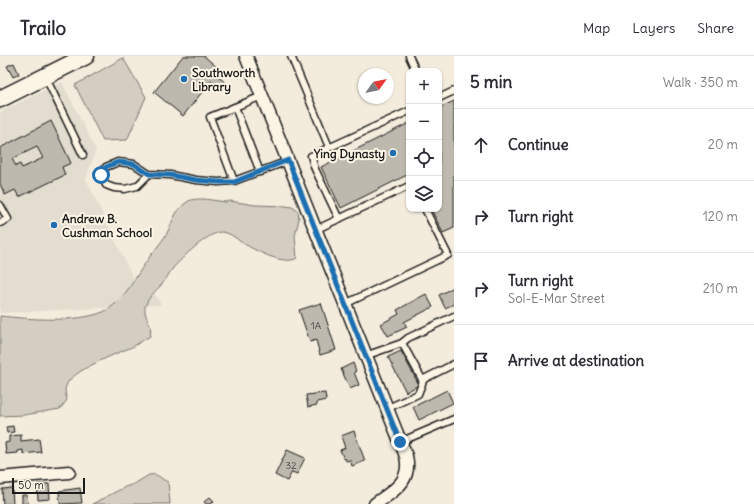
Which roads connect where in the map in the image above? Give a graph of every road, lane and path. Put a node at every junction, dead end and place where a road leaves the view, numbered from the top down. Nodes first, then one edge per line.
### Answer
1 (86, 56) edge
2 (246, 56) edge
3 (291, 56) edge
4 (409, 56) edge
5 (415, 68) edge
6 (45, 76) junction
7 (454, 91) edge
8 (262, 96) junction
9 (442, 97) edge
10 (0, 99) edge
11 (235, 107) junction
12 (406, 112) edge
13 (329, 147) junction
14 (83, 155) dead end
15 (288, 160) junction
16 (260, 172) junction
17 (149, 174) junction
18 (234, 182) junction
19 (406, 187) edge
20 (0, 206) edge
21 (428, 212) edge
22 (339, 219) junction
23 (0, 223) edge
24 (315, 230) junction
25 (451, 254) edge
26 (345, 304) junction
27 (454, 316) edge
28 (402, 343) junction
29 (365, 356) junction
30 (454, 364) edge
31 (422, 380) junction
32 (386, 409) junction
33 (454, 419) edge
34 (400, 442) junction
35 (69, 472) dead end
36 (0, 478) edge
37 (375, 504) edge

1 - 6 main road
2 - 8 street
3 - 13 lane
4 - 5 lane
6 - 10 main road
6 - 14 lane
7 - 9 lane
8 - 11 lane
8 - 15 street
11 - 16 lane
11 - 18 lane
12 - 13 lane
13 - 22 lane
15 - 16 lane
15 - 24 street
16 - 18 lane
17 - 17 lane
17 - 18 lane
19 - 22 lane
20 - 23 lane
21 - 25 lane
22 - 24 lane
24 - 26 street
25 - 26 lane
26 - 29 street
27 - 28 lane
28 - 29 lane
28 - 31 lane
29 - 32 street
30 - 31 lane
31 - 32 lane
32 - 34 street
33 - 34 lane
34 - 37 street
35 - 36 street

